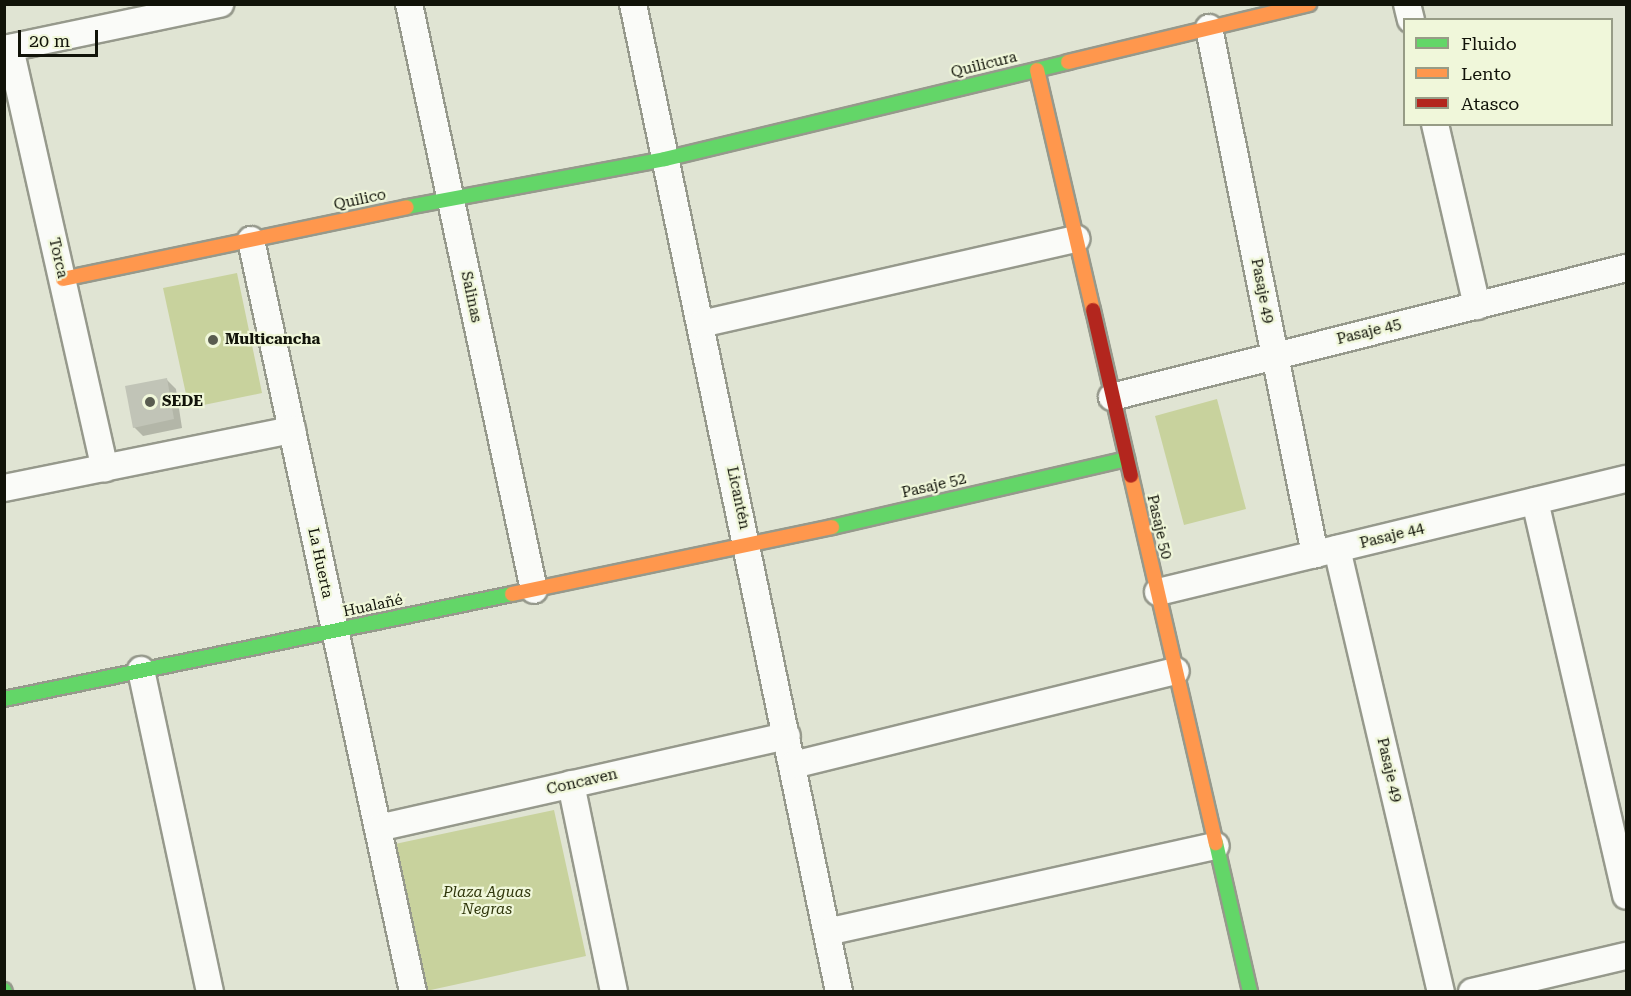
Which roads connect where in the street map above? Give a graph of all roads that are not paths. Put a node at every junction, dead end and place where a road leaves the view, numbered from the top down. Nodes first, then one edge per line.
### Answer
1 (220, 4) edge
2 (409, 4) edge
3 (633, 4) edge
4 (1310, 4) edge
5 (1209, 28) junction
6 (7, 49) edge
7 (1037, 69) junction
8 (1435, 126) edge
9 (665, 159) junction
10 (449, 198) junction
11 (1076, 239) junction
12 (250, 240) junction
13 (1626, 268) edge
14 (63, 279) junction
15 (1477, 306) junction
16 (700, 324) junction
17 (1275, 356) junction
18 (1113, 397) junction
19 (292, 430) junction
20 (1127, 459) junction
21 (105, 468) junction
22 (1626, 479) edge
23 (4, 488) edge
24 (1535, 501) junction
25 (748, 546) junction
26 (1326, 552) junction
27 (534, 590) junction
28 (1158, 592) junction
29 (335, 631) junction
30 (141, 670) junction
31 (1176, 671) junction
32 (4, 699) edge
33 (787, 736) junction
34 (793, 765) junction
35 (571, 784) junction
36 (378, 828) junction
37 (1216, 846) junction
38 (1626, 896) edge
39 (827, 932) junction
40 (1626, 956) edge
41 (210, 992) edge
42 (413, 992) edge
43 (614, 992) edge
44 (839, 992) edge
45 (1250, 992) edge
46 (1441, 992) edge
47 (1472, 992) edge

1 - 6 street
2 - 10 street, Salinas
3 - 9 street, Licantén
4 - 5 street, Quilicura
5 - 7 street, Quilicura
5 - 17 street, Pasaje 49
6 - 14 street, Torca
7 - 9 street, Quilicura
7 - 11 street, Pasaje 50
8 - 15 street
9 - 10 street, Quilico
9 - 16 street, Licantén
10 - 12 street, Quilico
10 - 27 street, Salinas
11 - 16 street
11 - 18 street, Pasaje 50
12 - 14 street, Quilico
12 - 19 street, La Huerta
13 - 15 street, Pasaje 45
14 - 21 street, Torca
15 - 17 street, Pasaje 45
16 - 25 street, Licantén
17 - 18 street, Pasaje 45
17 - 26 street, Pasaje 49
18 - 20 street, Pasaje 50
19 - 21 street
19 - 29 street, La Huerta
20 - 25 street, Pasaje 52
20 - 28 street, Pasaje 50
21 - 23 street
22 - 24 street, Pasaje 44
24 - 26 street, Pasaje 44
24 - 38 street
25 - 27 street, Hualañé
25 - 33 street, Licantén
26 - 28 street, Pasaje 44
26 - 46 street, Pasaje 49
27 - 29 street, Hualañé
28 - 31 street, Pasaje 50
29 - 30 street, Hualañé
29 - 36 street, La Huerta
30 - 32 street, Hualañé
30 - 41 street
31 - 34 street
31 - 37 street, Pasaje 50
33 - 34 street, Licantén
33 - 35 street, Concaven
34 - 39 street, Licantén
35 - 36 street, Concaven
35 - 43 street
36 - 42 street, La Huerta
37 - 39 street
37 - 45 street, Pasaje 50
39 - 44 street, Licantén
40 - 47 street

